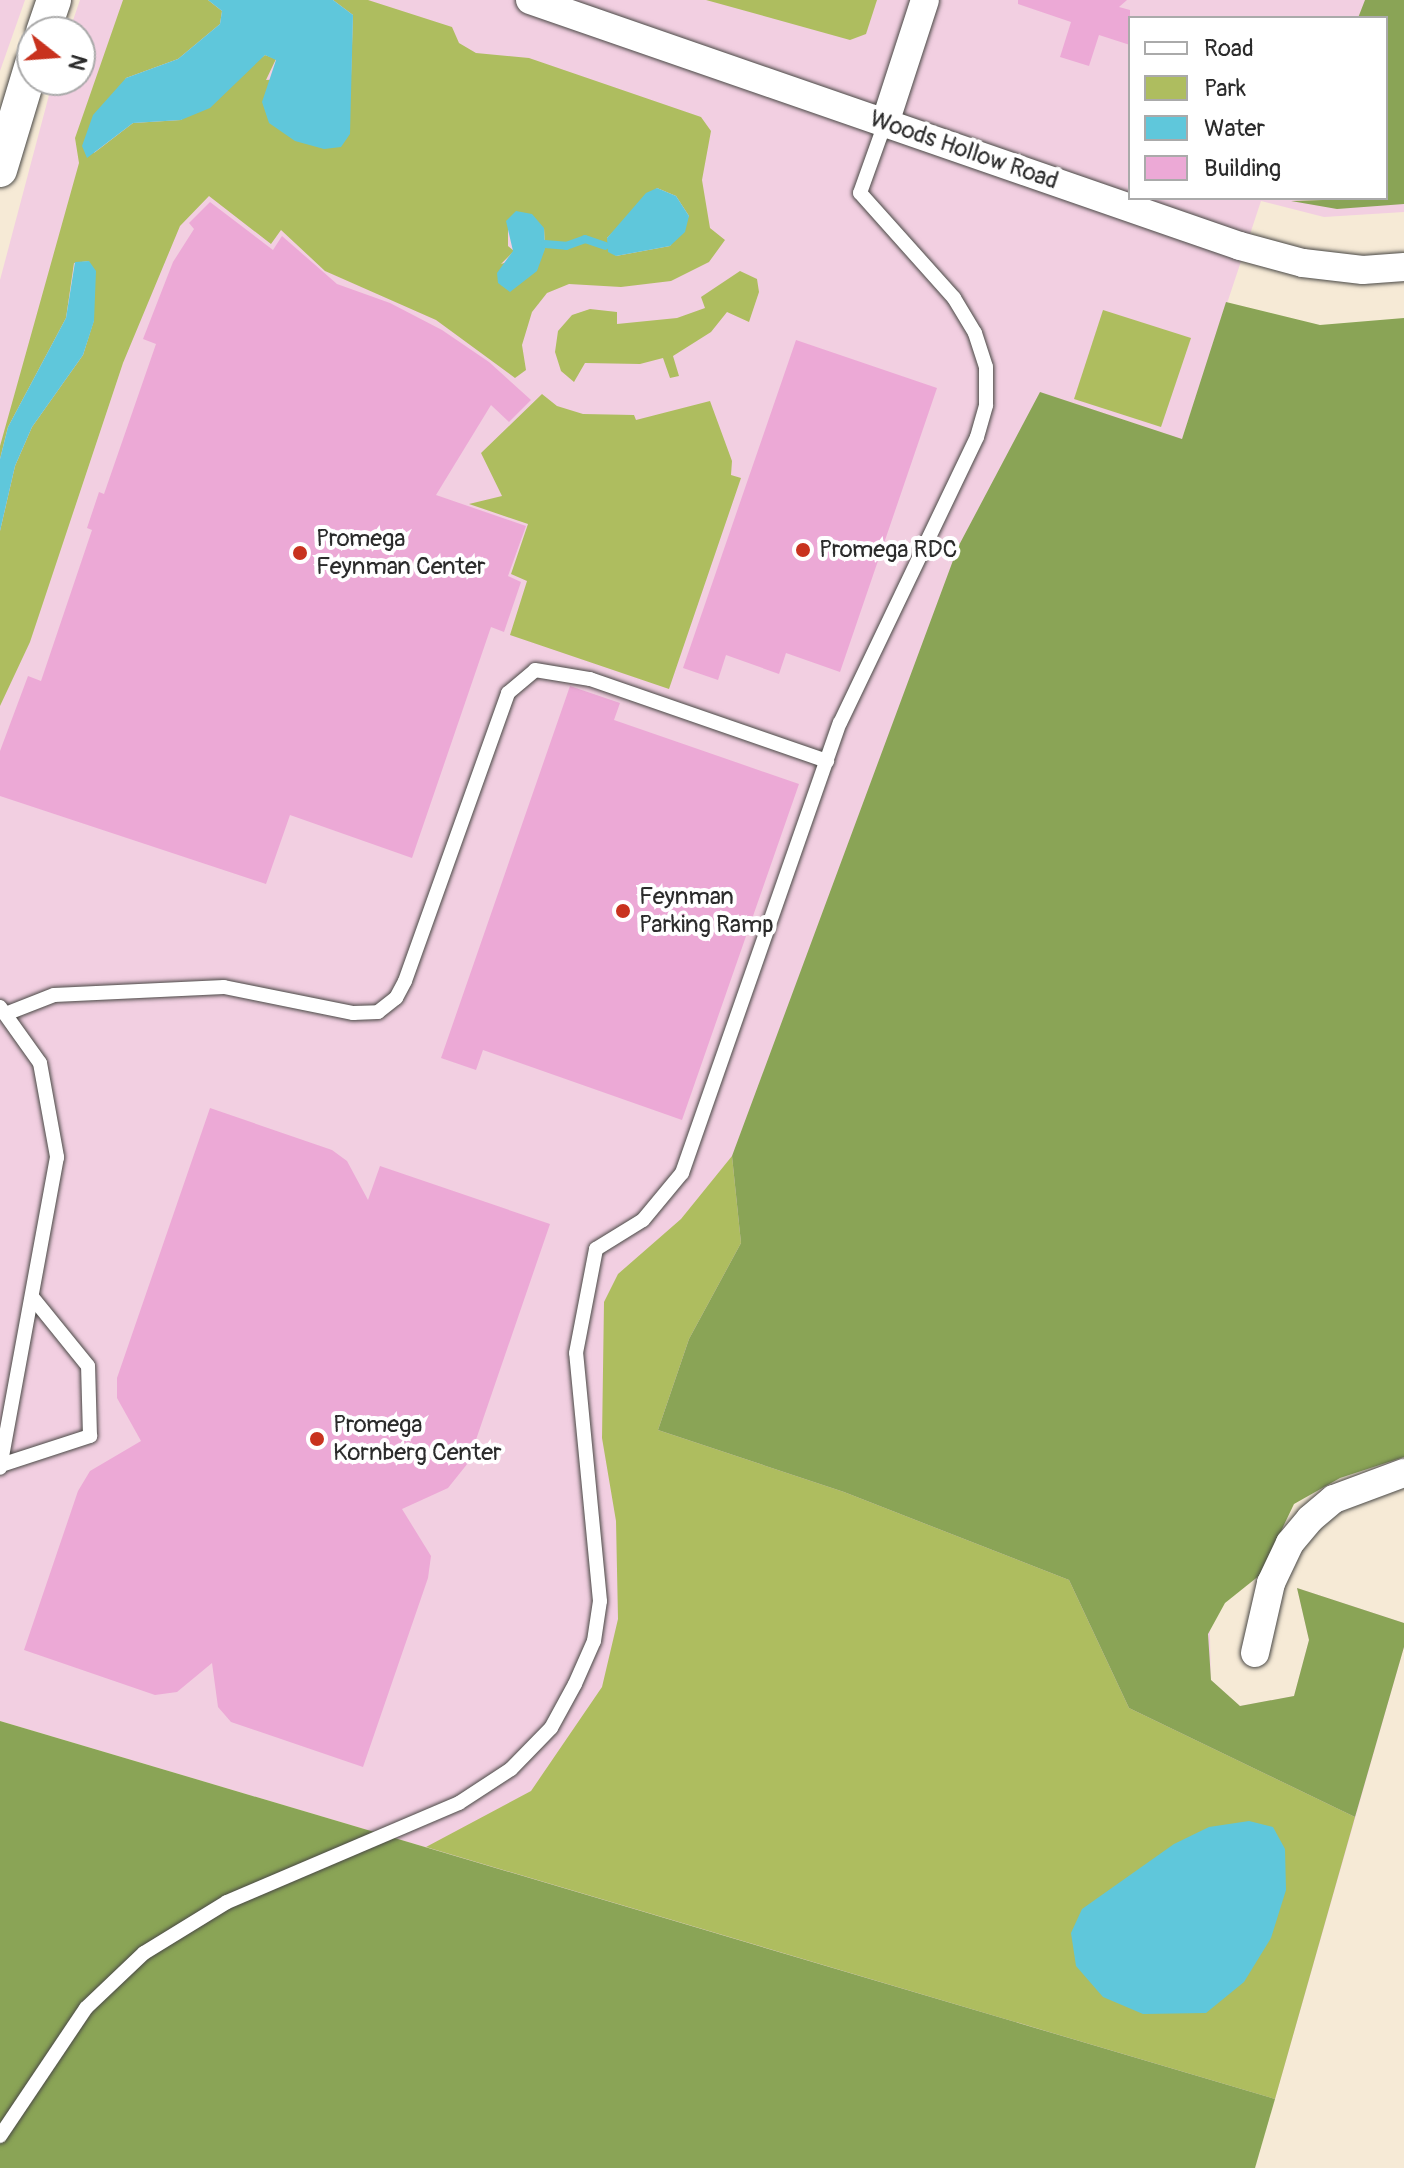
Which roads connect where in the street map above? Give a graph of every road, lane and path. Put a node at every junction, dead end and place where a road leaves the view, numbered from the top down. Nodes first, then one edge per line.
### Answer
1 (530, 0) edge
2 (925, 0) edge
3 (22, 96) edge
4 (885, 123) junction
5 (0, 170) edge
6 (1404, 267) edge
7 (827, 761) junction
8 (4, 1010) edge
9 (33, 1298) junction
10 (0, 1467) edge
11 (1404, 1473) edge
12 (1255, 1653) dead end
13 (0, 2136) edge

1 - 4 street, Woods Hollow Road
2 - 4 street
3 - 5 street
4 - 6 street, Woods Hollow Road
4 - 7 lane
7 - 8 lane
7 - 13 lane
8 - 9 lane
9 - 10 lane
9 - 10 lane
11 - 12 street

